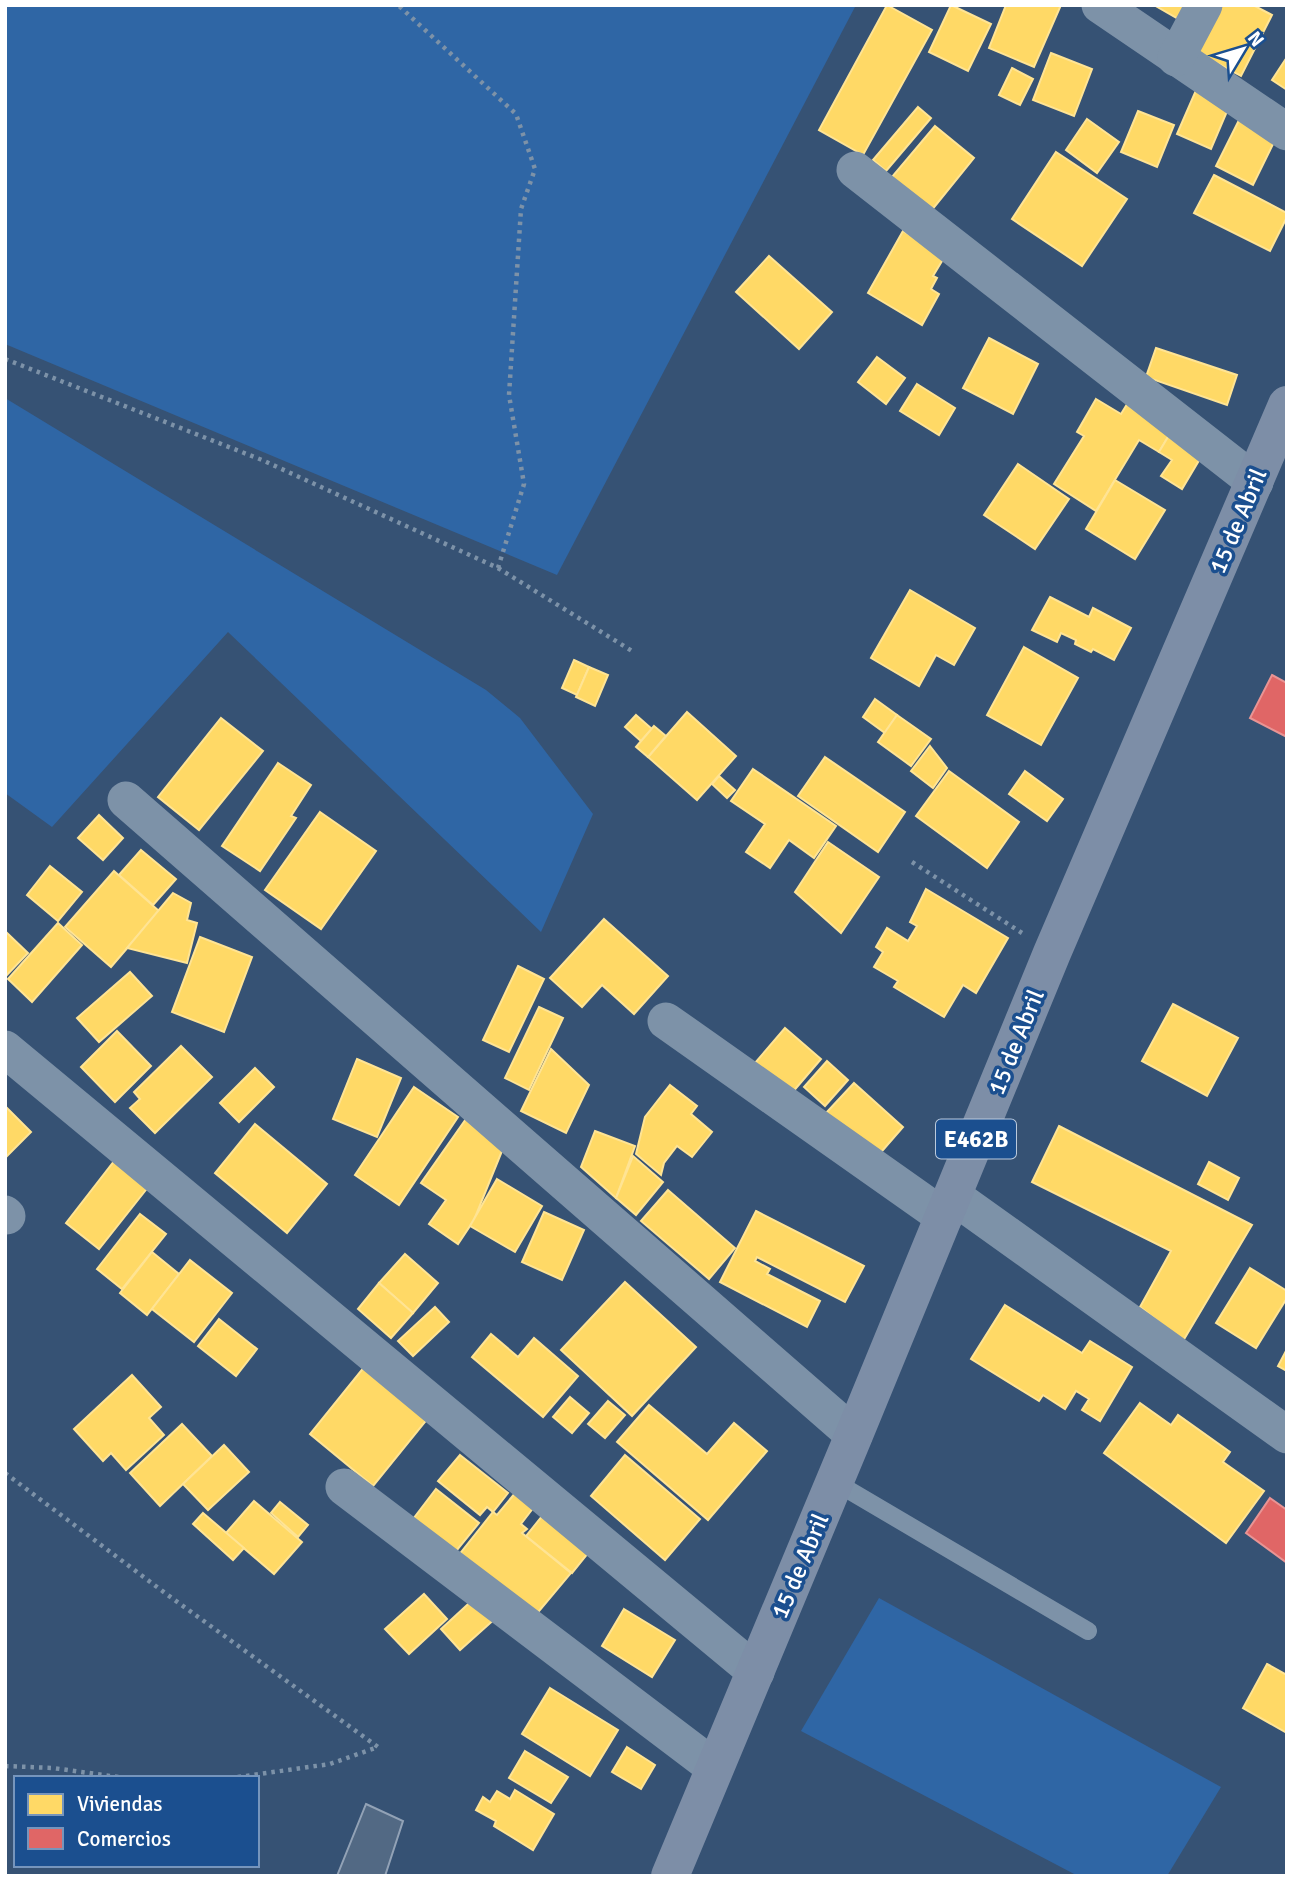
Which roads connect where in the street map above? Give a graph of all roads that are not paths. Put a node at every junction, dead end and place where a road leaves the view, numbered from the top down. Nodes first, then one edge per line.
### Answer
1 (1100, 5) edge
2 (1204, 5) edge
3 (1176, 58) junction
4 (1287, 132) edge
5 (855, 170) dead end
6 (1287, 405) edge
7 (1255, 482) junction
8 (126, 800) dead end
9 (666, 1021) dead end
10 (5, 1049) edge
11 (948, 1207) junction
12 (1287, 1435) edge
13 (855, 1436) junction
14 (835, 1482) junction
15 (344, 1487) dead end
16 (1088, 1631) dead end
17 (756, 1672) junction
18 (715, 1768) junction
19 (670, 1876) edge

1 - 3 street
2 - 3 street
3 - 4 street
5 - 7 street
6 - 7 main road, 15 de Abril / E462B
7 - 11 main road, 15 de Abril / E462B
8 - 13 street
9 - 11 street
10 - 17 street
11 - 12 street
11 - 13 main road, 15 de Abril / E462B
13 - 14 main road, 15 de Abril / E462B
14 - 16 lane
14 - 17 main road, 15 de Abril / E462B
15 - 18 street
17 - 18 main road, 15 de Abril / E462B
18 - 19 main road, 15 de Abril / E462B

